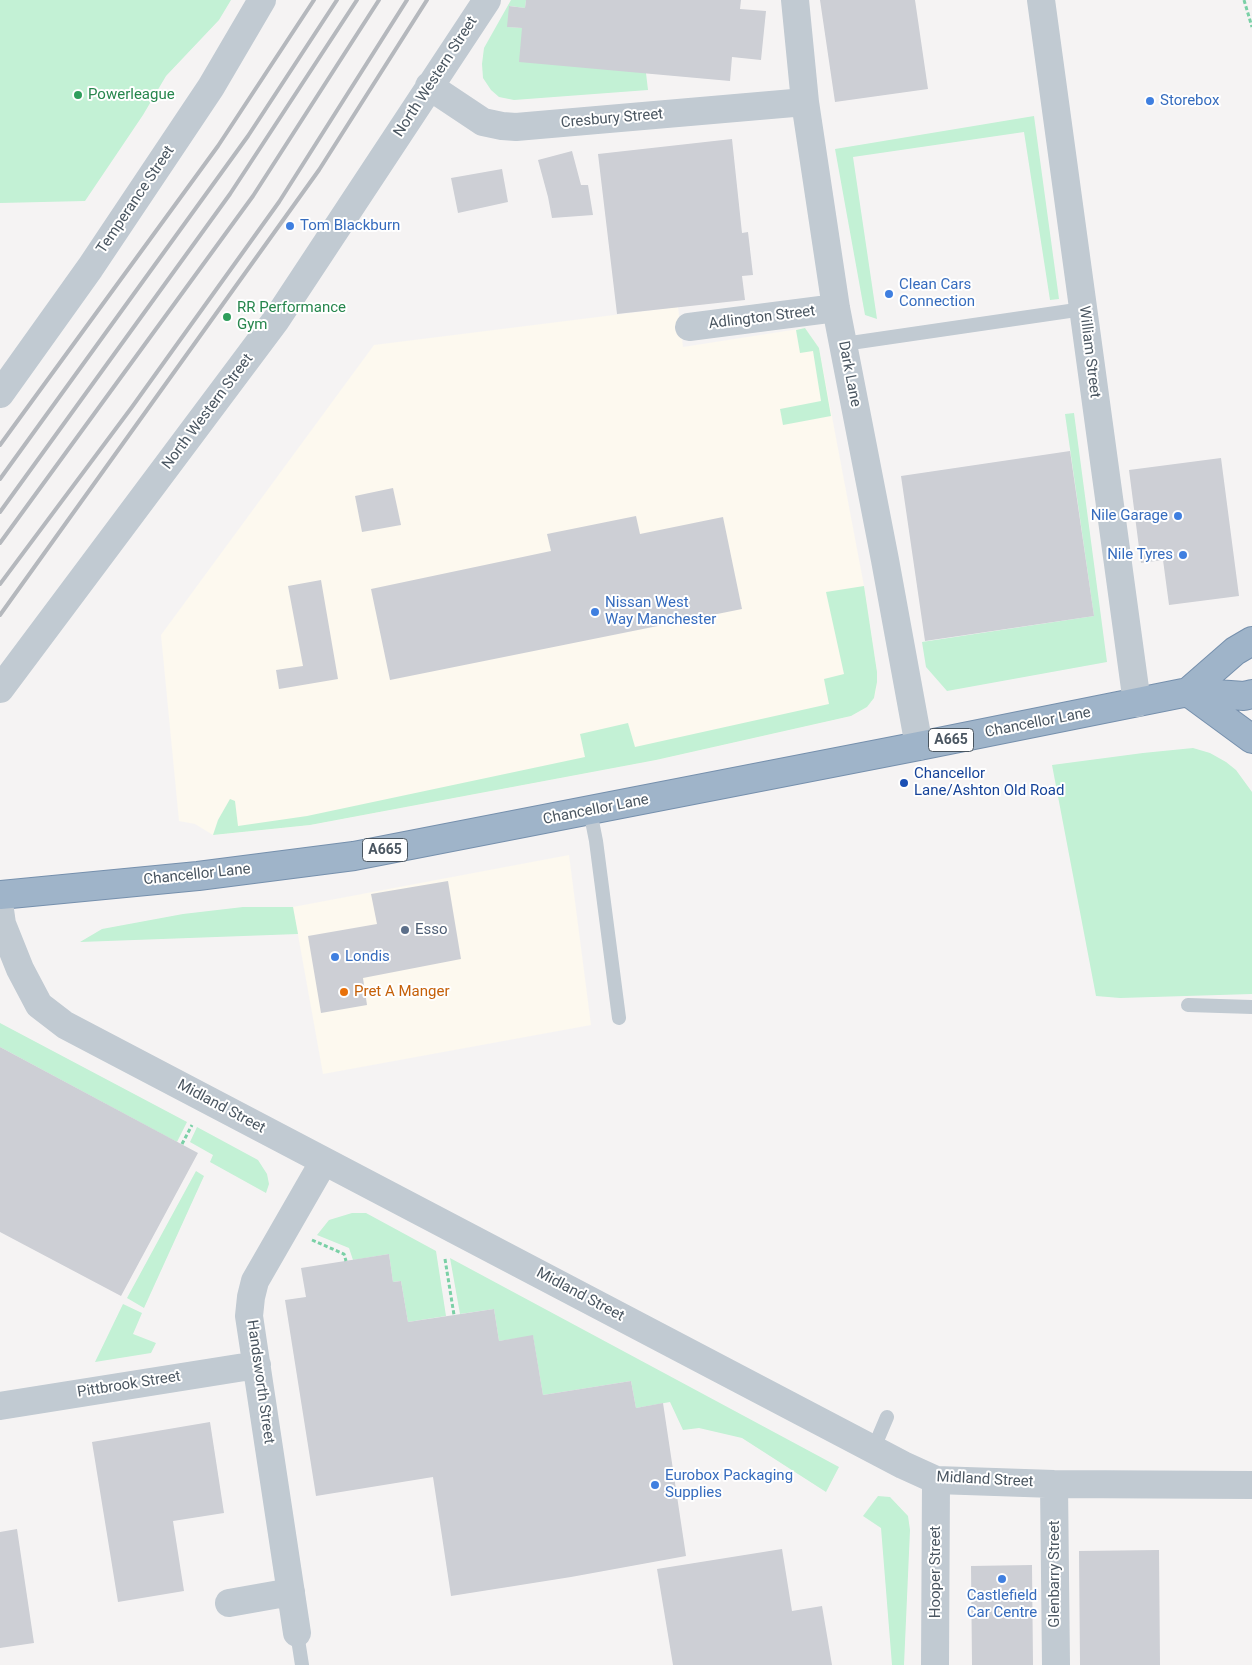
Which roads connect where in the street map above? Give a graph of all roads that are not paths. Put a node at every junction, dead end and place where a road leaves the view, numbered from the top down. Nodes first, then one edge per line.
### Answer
1 (262, 0) edge
2 (487, 0) edge
3 (795, 0) edge
4 (1041, 0) edge
5 (429, 86) junction
6 (805, 102) junction
7 (836, 308) junction
8 (1084, 309) junction
9 (689, 327) dead end
10 (844, 344) junction
11 (0, 394) edge
12 (1252, 641) edge
13 (0, 689) edge
14 (1188, 692) junction
15 (1252, 694) edge
16 (1137, 703) junction
17 (1252, 739) edge
18 (919, 746) junction
19 (590, 811) junction
20 (0, 895) edge
21 (0, 910) edge
22 (1188, 1005) dead end
23 (1252, 1007) edge
24 (619, 1018) dead end
25 (324, 1161) junction
26 (257, 1365) junction
27 (0, 1406) edge
28 (887, 1417) dead end
29 (873, 1450) junction
30 (936, 1480) junction
31 (1054, 1484) junction
32 (1252, 1485) edge
33 (291, 1592) junction
34 (228, 1603) dead end
35 (297, 1633) joint
36 (302, 1665) edge
37 (935, 1665) edge
38 (1056, 1665) edge

1 - 11 street, Temperance Street
2 - 5 street, North Western Street
3 - 6 street, Dark Lane
4 - 8 street, William Street
5 - 6 street, Cresbury Street
5 - 13 street, North Western Street
6 - 7 street, Dark Lane
7 - 9 street, Adlington Street
7 - 10 street, Dark Lane
8 - 10 lane
8 - 16 street, William Street
10 - 18 street, Dark Lane
12 - 14 highway, Chancellor Lane
14 - 15 highway, Chancellor Lane / A665
14 - 16 highway, Chancellor Lane / A665
14 - 17 highway
16 - 18 highway, Chancellor Lane / A665
18 - 19 highway, Chancellor Lane / A665
19 - 20 highway, Chancellor Lane / A665
19 - 24 lane
21 - 25 street, Midland Street
22 - 23 lane
25 - 26 street, Handsworth Street
25 - 29 street, Midland Street
26 - 27 street, Pittbrook Street
26 - 33 street, Handsworth Street
28 - 29 lane
29 - 30 street, Midland Street
30 - 31 street, Midland Street
30 - 37 street, Hooper Street
31 - 32 street, Midland Street
31 - 38 street, Glenbarry Street
33 - 34 street
33 - 35 street, Handsworth Street
35 - 36 lane

